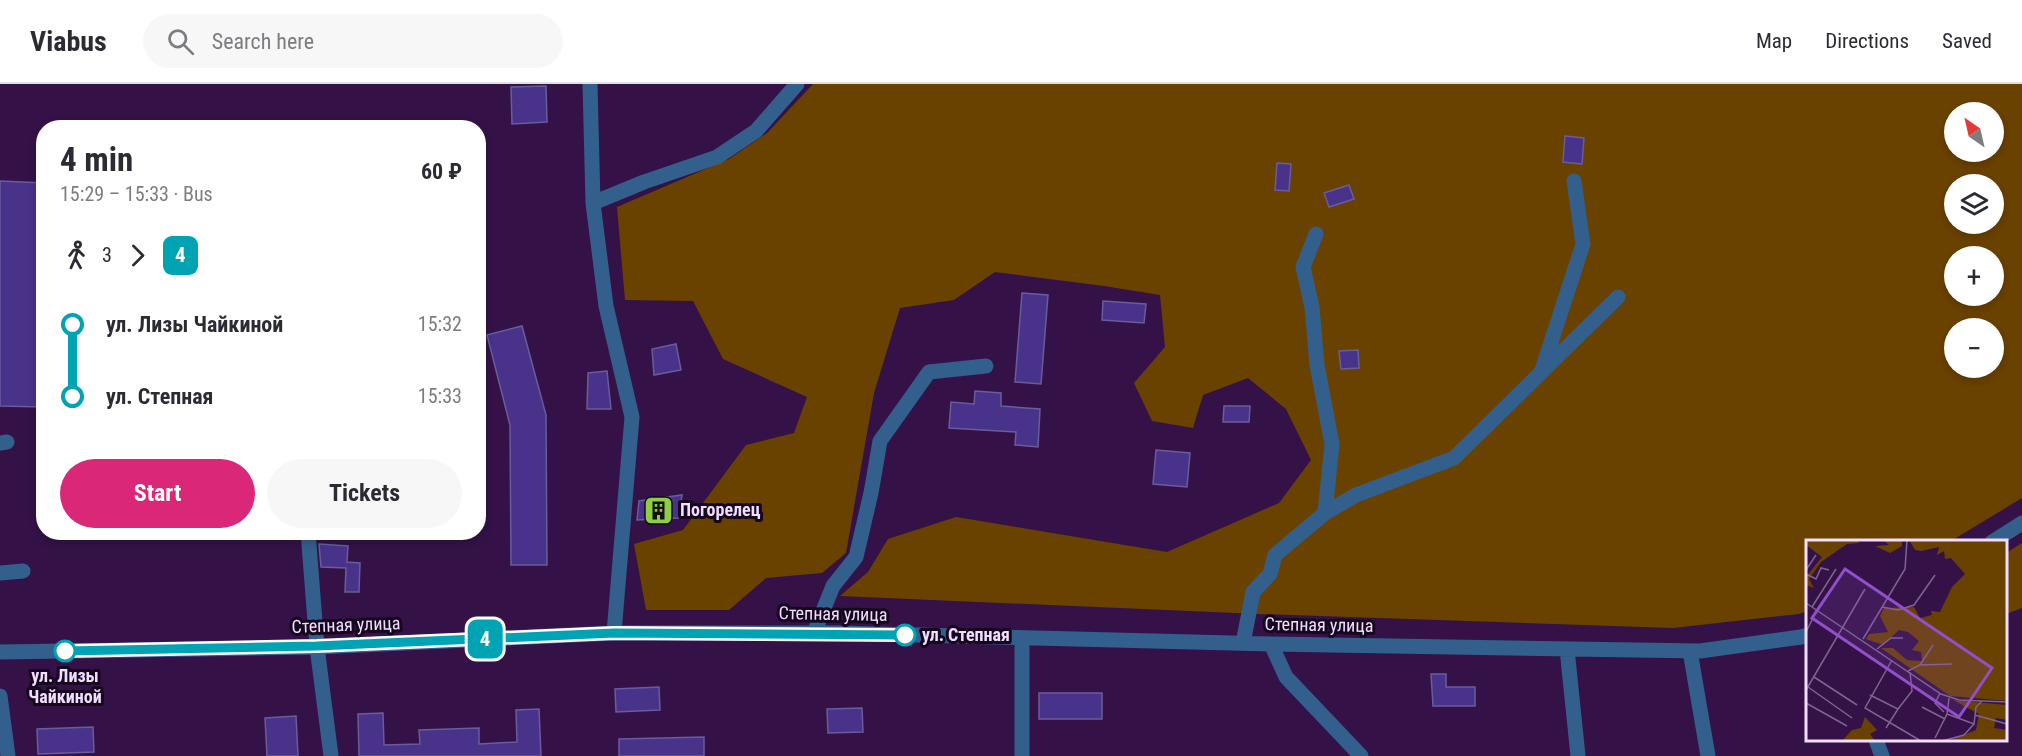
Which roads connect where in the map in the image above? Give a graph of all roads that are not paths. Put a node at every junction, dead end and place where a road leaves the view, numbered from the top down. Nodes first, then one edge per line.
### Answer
1 (590, 84) edge
2 (797, 84) edge
3 (1574, 181) dead end
4 (592, 203) junction
5 (1317, 234) dead end
6 (1618, 297) dead end
7 (986, 366) dead end
8 (1541, 373) junction
9 (1325, 513) junction
10 (2022, 523) edge
11 (309, 540) edge
12 (1995, 540) edge
13 (23, 571) dead end
14 (0, 573) edge
15 (614, 633) junction
16 (814, 633) junction
17 (1022, 638) junction
18 (1805, 638) edge
19 (1243, 644) junction
20 (1271, 644) junction
21 (317, 646) junction
22 (1567, 650) junction
23 (1690, 651) junction
24 (0, 652) edge
25 (0, 696) edge
26 (1876, 741) edge
27 (8, 756) edge
28 (331, 756) edge
29 (1022, 756) edge
30 (1361, 756) edge
31 (1578, 756) edge
32 (1708, 756) edge
33 (1882, 756) edge

1 - 4 street
2 - 4 street
3 - 8 street
4 - 15 street
5 - 9 street
6 - 8 street
7 - 16 street
8 - 9 street
9 - 19 street
10 - 12 street
11 - 21 street
13 - 14 street
15 - 16 street, Степная улица
15 - 21 street, Степная улица
16 - 17 street, Степная улица
17 - 19 street, Степная улица
17 - 29 street
18 - 23 street, Степная улица
19 - 20 street, Степная улица
20 - 22 street, Степная улица
20 - 30 street
21 - 24 street, Степная улица
21 - 28 street
22 - 23 street, Степная улица
22 - 31 street
23 - 32 street
25 - 27 street
26 - 33 street

